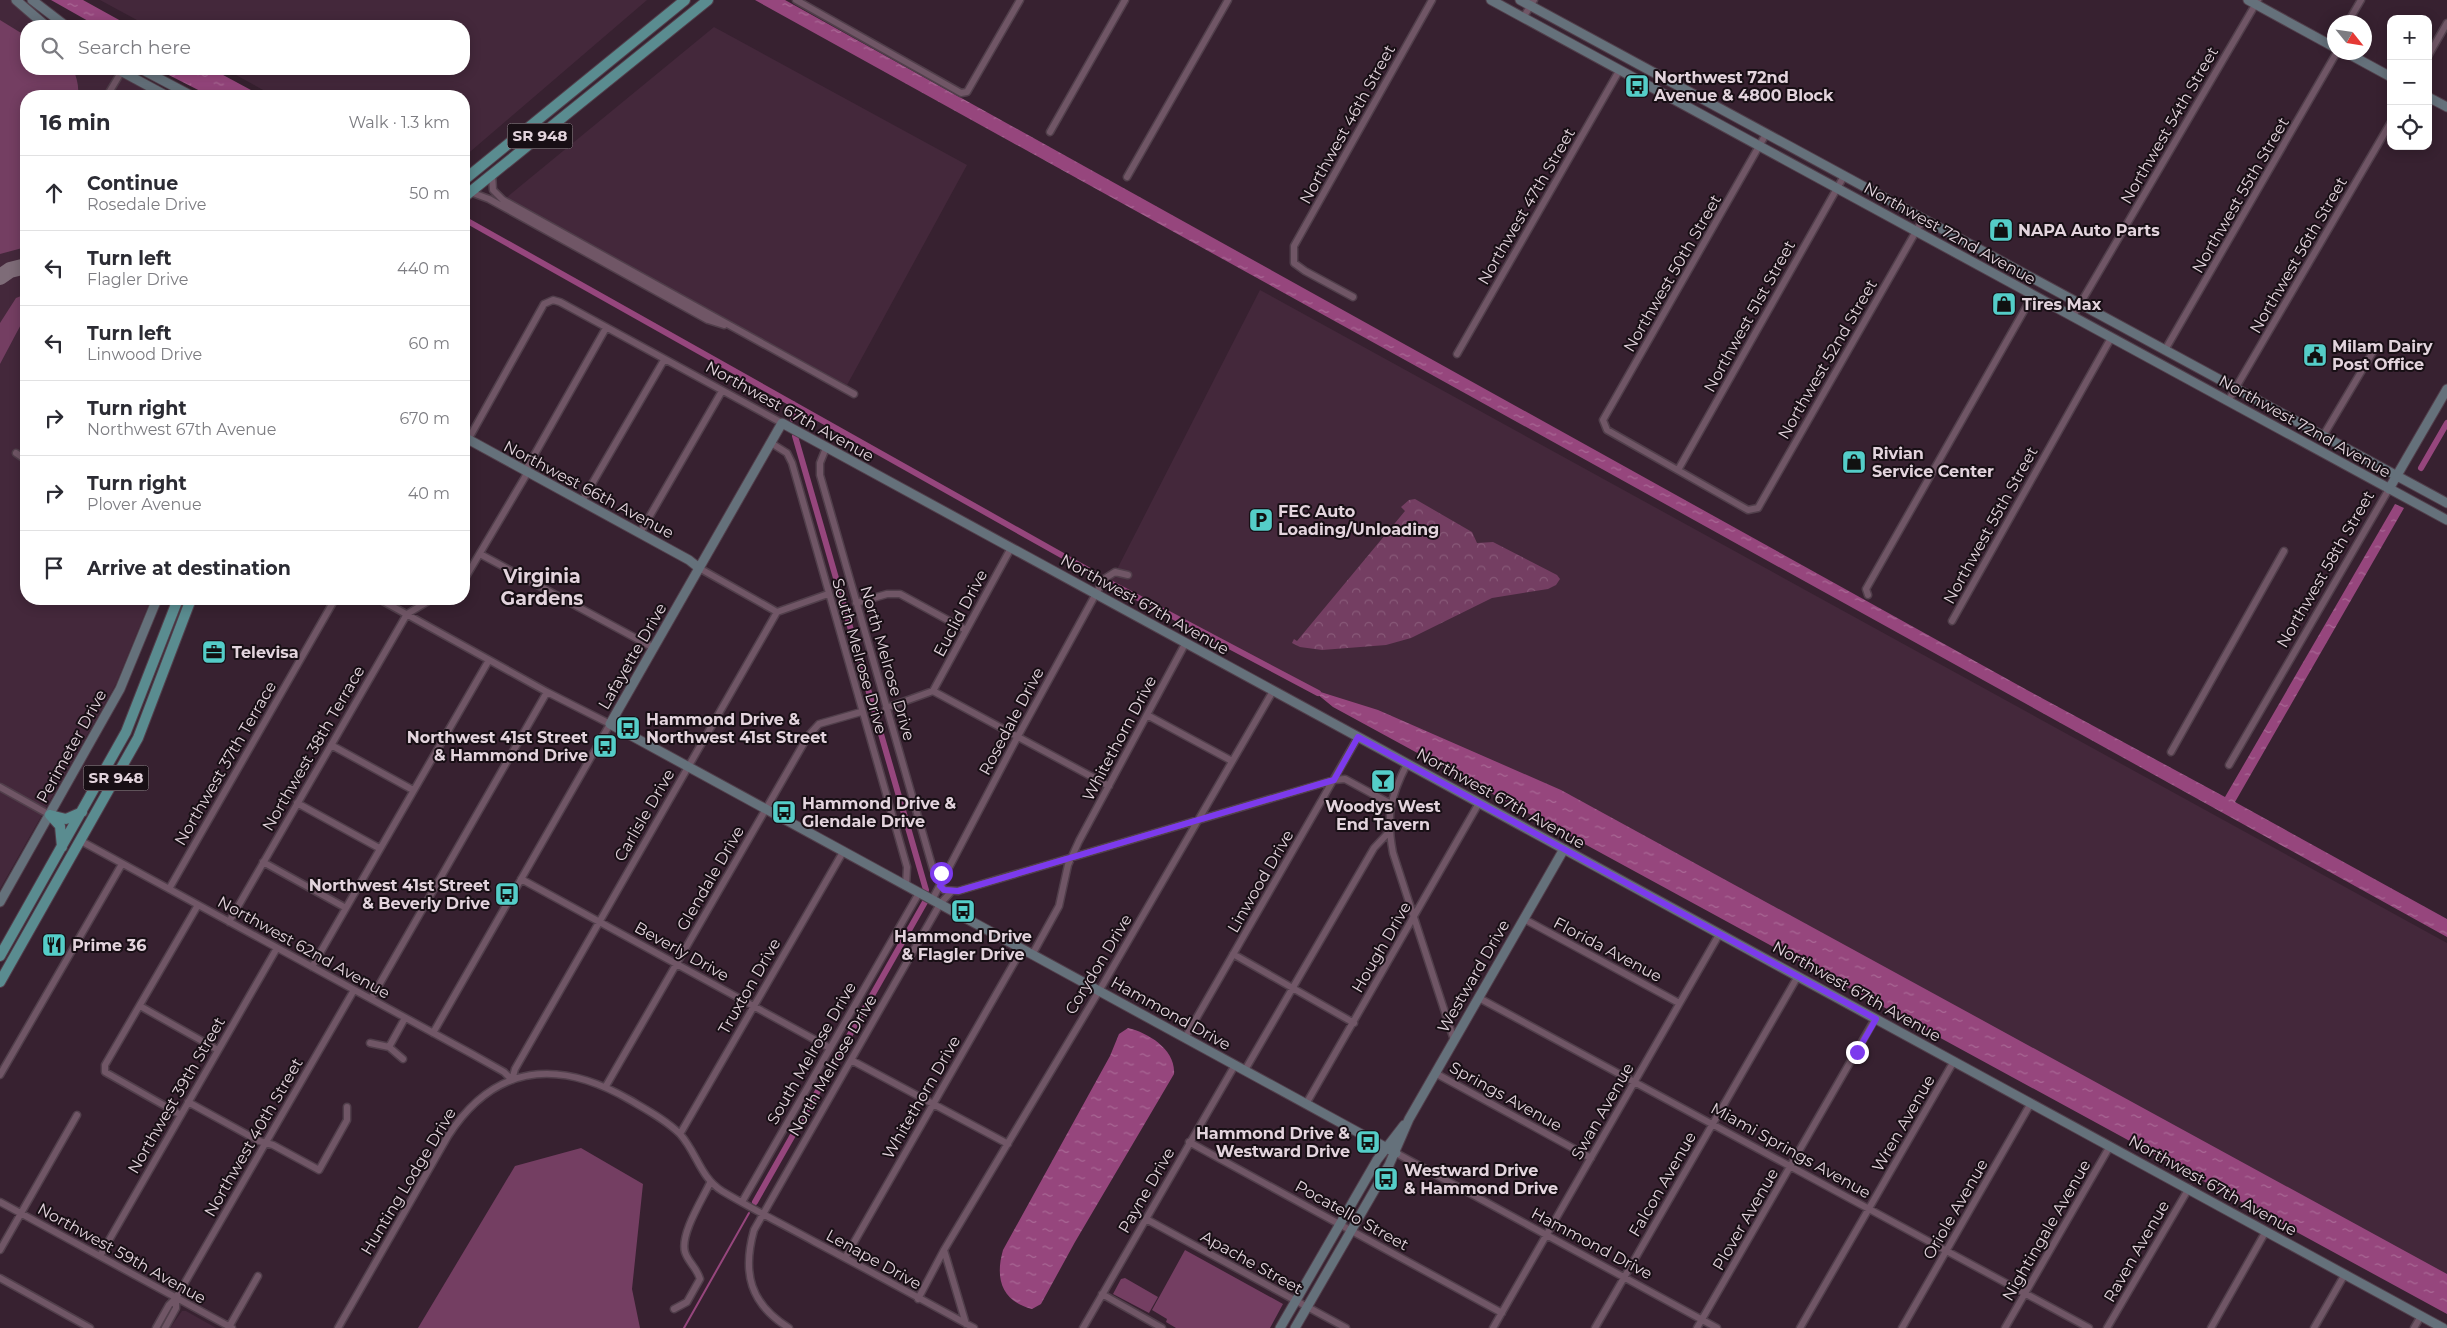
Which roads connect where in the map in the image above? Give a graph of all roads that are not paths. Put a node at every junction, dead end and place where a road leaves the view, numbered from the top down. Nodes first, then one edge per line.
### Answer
1 (16, 0) edge
2 (32, 0) edge
3 (685, 0) edge
4 (708, 0) edge
5 (796, 0) edge
6 (1020, 0) edge
7 (1126, 0) edge
8 (1228, 0) edge
9 (1432, 0) edge
10 (1491, 0) edge
11 (1520, 0) edge
12 (2361, 0) edge
13 (2254, 1) edge
14 (1532, 3) edge
15 (2352, 15) edge
16 (1523, 18) junction
17 (39, 20) edge
18 (58, 20) edge
19 (2447, 23) edge
20 (2327, 43) edge
21 (2432, 49) edge
22 (2332, 60) edge
23 (2360, 60) edge
24 (1619, 71) junction
25 (118, 75) edge
26 (129, 75) edge
27 (152, 75) edge
28 (2387, 75) edge
29 (1668, 82) junction
30 (1653, 89) junction
31 (110, 90) edge
32 (156, 90) edge
33 (181, 90) edge
34 (2432, 99) edge
35 (2447, 107) edge
36 (2387, 129) edge
37 (1050, 132) dead end
38 (1766, 134) junction
39 (1759, 146) junction
40 (492, 174) junction
41 (470, 175) edge
42 (1844, 176) junction
43 (1127, 177) dead end
44 (1836, 188) junction
45 (470, 192) edge
46 (470, 196) edge
47 (1923, 219) junction
48 (1916, 232) junction
49 (2033, 295) junction
50 (1353, 297) dead end
51 (2080, 304) junction
52 (2073, 316) junction
53 (728, 326) junction
54 (606, 328) junction
55 (2111, 338) junction
56 (2377, 345) dead end
57 (2165, 350) junction
58 (1457, 354) dead end
59 (664, 360) junction
60 (2236, 389) junction
61 (2447, 389) edge
62 (722, 391) junction
63 (854, 394) dead end
64 (2228, 401) junction
65 (782, 423) junction
66 (470, 431) edge
67 (2323, 436) junction
68 (470, 440) edge
69 (770, 443) junction
70 (826, 448) junction
71 (16, 454) dead end
72 (20, 456) edge
73 (1678, 470) junction
74 (526, 471) junction
75 (2396, 476) junction
76 (2389, 489) junction
77 (582, 501) junction
78 (2447, 503) edge
79 (2447, 520) edge
80 (640, 533) junction
81 (1011, 548) junction
82 (2284, 551) dead end
83 (480, 554) junction
84 (699, 568) junction
85 (470, 570) edge
86 (1128, 575) dead end
87 (828, 594) junction
88 (1095, 595) junction
89 (1868, 595) dead end
90 (856, 602) junction
91 (155, 605) edge
92 (176, 605) edge
93 (189, 605) edge
94 (332, 605) edge
95 (390, 605) edge
96 (422, 605) edge
97 (777, 612) junction
98 (407, 614) junction
99 (1952, 620) dead end
100 (966, 630) junction
101 (1185, 644) junction
102 (654, 648) junction
103 (489, 660) junction
104 (934, 691) junction
105 (1273, 691) junction
106 (547, 692) junction
107 (886, 708) junction
108 (136, 710) junction
109 (861, 712) junction
110 (148, 714) junction
111 (1147, 715) junction
112 (610, 724) junction
113 (1018, 736) junction
114 (1358, 737) junction
115 (331, 745) junction
116 (2171, 752) dead end
117 (1232, 761) junction
118 (1407, 764) junction
119 (2229, 765) dead end
120 (688, 767) junction
121 (1334, 780) junction
122 (1109, 786) junction
123 (0, 787) edge
124 (413, 790) junction
125 (297, 803) junction
126 (1479, 803) junction
127 (1390, 804) junction
128 (766, 810) junction
129 (82, 812) junction
130 (50, 816) junction
131 (1197, 821) junction
132 (1389, 832) junction
133 (81, 841) junction
134 (62, 847) junction
135 (380, 848) junction
136 (1564, 849) junction
137 (843, 852) junction
138 (1074, 856) junction
139 (263, 862) junction
140 (122, 864) junction
141 (933, 869) junction
142 (948, 870) junction
143 (521, 879) junction
144 (906, 886) junction
145 (940, 886) junction
146 (169, 889) junction
147 (951, 892) junction
148 (919, 893) junction
149 (0, 902) edge
150 (936, 902) junction
151 (198, 905) junction
152 (346, 908) junction
153 (1413, 917) junction
154 (1524, 919) junction
155 (598, 921) junction
156 (229, 922) junction
157 (1720, 933) junction
158 (277, 948) junction
159 (1022, 950) junction
160 (1233, 954) junction
161 (1032, 955) junction
162 (0, 956) edge
163 (676, 964) junction
164 (312, 967) junction
165 (1798, 976) junction
166 (0, 982) edge
167 (1292, 988) junction
168 (354, 990) junction
169 (1098, 991) junction
170 (1479, 998) junction
171 (371, 999) junction
172 (1679, 1003) junction
173 (140, 1006) junction
174 (753, 1006) junction
175 (405, 1018) junction
176 (1876, 1019) junction
177 (1354, 1023) junction
178 (433, 1033) junction
179 (1185, 1038) junction
180 (1454, 1040) junction
181 (370, 1043) dead end
182 (389, 1047) junction
183 (830, 1048) junction
184 (218, 1050) junction
185 (402, 1059) dead end
186 (851, 1060) junction
187 (1954, 1061) junction
188 (1235, 1065) junction
189 (1245, 1070) junction
190 (1435, 1073) junction
191 (0, 1075) edge
192 (512, 1080) junction
193 (1635, 1081) junction
194 (606, 1086) junction
195 (188, 1102) junction
196 (933, 1103) junction
197 (2032, 1103) junction
198 (1306, 1104) junction
199 (347, 1108) dead end
200 (77, 1115) dead end
201 (181, 1115) junction
202 (1409, 1119) junction
203 (1714, 1124) junction
204 (680, 1134) junction
205 (266, 1142) junction
206 (1189, 1142) junction
207 (1008, 1144) junction
208 (2110, 1146) junction
209 (1385, 1147) junction
210 (1396, 1153) junction
211 (1590, 1158) junction
212 (1791, 1166) junction
213 (710, 1183) junction
214 (2189, 1188) junction
215 (0, 1202) edge
216 (742, 1202) junction
217 (1870, 1209) junction
218 (21, 1213) junction
219 (762, 1213) junction
220 (1146, 1219) junction
221 (1340, 1224) junction
222 (1351, 1231) junction
223 (2266, 1231) junction
224 (1547, 1236) junction
225 (0, 1250) edge
226 (944, 1250) junction
227 (1946, 1250) junction
228 (100, 1256) junction
229 (845, 1258) junction
230 (2345, 1274) junction
231 (258, 1276) dead end
232 (1624, 1277) junction
233 (0, 1278) edge
234 (2025, 1293) junction
235 (1102, 1294) junction
236 (176, 1298) junction
237 (918, 1299) junction
238 (1295, 1302) junction
239 (1307, 1308) junction
240 (674, 1309) dead end
241 (1502, 1313) junction
242 (2421, 1316) junction
243 (1702, 1319) junction
244 (966, 1324) junction
245 (231, 1327) edge
246 (90, 1328) edge
247 (156, 1328) edge
248 (165, 1328) edge
249 (338, 1328) edge
250 (789, 1328) edge
251 (974, 1328) edge
252 (1083, 1328) edge
253 (1162, 1328) edge
254 (1280, 1328) edge
255 (1295, 1328) edge
256 (1346, 1328) edge
257 (1493, 1328) edge
258 (1595, 1328) edge
259 (1697, 1328) edge
260 (1718, 1328) edge
261 (1800, 1328) edge
262 (1902, 1328) edge
263 (2005, 1328) edge
264 (2088, 1328) edge
265 (2107, 1328) edge
266 (2211, 1328) edge
267 (2314, 1328) edge
268 (2414, 1328) edge
269 (2443, 1328) edge

1 - 17 street
2 - 18 street
3 - 41 main road, SR 948
4 - 40 main road, SR 948
5 - 6 street
7 - 37 street
8 - 43 street
9 - 50 street, Northwest 46th Street
10 - 16 street, Northwest 72nd Avenue
11 - 14 street, Northwest 72nd Avenue
12 - 15 street
13 - 20 street
13 - 51 street, Northwest 54th Street
14 - 16 street
14 - 29 street, Northwest 72nd Avenue
16 - 24 street, Northwest 72nd Avenue
19 - 21 street
22 - 57 street, Northwest 55th Street
23 - 28 street
24 - 30 street, Northwest 72nd Avenue
24 - 58 street, Northwest 47th Street
25 - 31 street
26 - 32 street
27 - 33 street
29 - 30 street
29 - 38 street, Northwest 72nd Avenue
30 - 39 street, Northwest 72nd Avenue
34 - 35 street
36 - 60 street, Northwest 56th Street
38 - 39 street, Northwest 50th Street
38 - 42 street, Northwest 72nd Avenue
39 - 44 street, Northwest 72nd Avenue
39 - 73 street, Northwest 50th Street
40 - 45 main road, SR 948
40 - 53 street
42 - 44 street, Northwest 51st Street
42 - 47 street, Northwest 72nd Avenue
44 - 48 street, Northwest 72nd Avenue
44 - 73 street, Northwest 51st Street
46 - 53 street
47 - 48 street, Northwest 52nd Street
47 - 51 street, Northwest 72nd Avenue
48 - 49 street, Northwest 72nd Avenue
48 - 73 street, Northwest 52nd Street
49 - 52 street, Northwest 72nd Avenue
49 - 89 street
51 - 52 street, Northwest 54th Street
51 - 57 street, Northwest 72nd Avenue
52 - 55 street, Northwest 72nd Avenue
53 - 63 street
54 - 59 street, Northwest 67th Avenue
54 - 66 street, Northwest 67th Avenue
54 - 74 street
55 - 64 street, Northwest 72nd Avenue
55 - 99 street, Northwest 55th Street
56 - 67 street
57 - 60 street, Northwest 72nd Avenue
59 - 62 street, Northwest 67th Avenue
59 - 77 street
60 - 64 street, Northwest 56th Street
60 - 67 street, Northwest 72nd Avenue
61 - 75 street, Northwest 58th Street
62 - 65 street, Northwest 67th Avenue
62 - 80 street
64 - 76 street, Northwest 72nd Avenue
65 - 69 street, Lafayette Drive
65 - 70 street, Northwest 67th Avenue
67 - 75 street, Northwest 72nd Avenue
68 - 74 street, Northwest 66th Avenue
69 - 84 street, Lafayette Drive
69 - 87 street, South Melrose Drive
70 - 81 street, Northwest 67th Avenue
70 - 90 street, North Melrose Drive
71 - 72 street
74 - 77 street, Northwest 66th Avenue
74 - 83 street
75 - 76 street, Northwest 58th Street
75 - 78 street, Northwest 72nd Avenue
76 - 79 street, Northwest 72nd Avenue
76 - 119 street, Northwest 58th Street
77 - 80 street, Northwest 66th Avenue
80 - 84 street, Northwest 66th Avenue
81 - 88 street, Northwest 67th Avenue
81 - 100 street, Euclid Drive
82 - 116 street
83 - 85 street
83 - 102 street
84 - 97 street
84 - 102 street, Lafayette Drive
86 - 88 street, Rosedale Drive
87 - 97 street
87 - 109 street, South Melrose Drive
88 - 101 street, Northwest 67th Avenue
88 - 113 street, Rosedale Drive
90 - 100 street
90 - 107 street, North Melrose Drive
91 - 130 street, Perimeter Drive
92 - 108 main road, SR 948
93 - 110 main road, SR 948
94 - 146 street, Northwest 37th Terrace
95 - 98 street
96 - 98 street, Northwest 38th Terrace
97 - 120 street, Carlisle Drive
98 - 103 street
98 - 115 street, Northwest 38th Terrace
100 - 104 street, Euclid Drive
101 - 105 street, Northwest 67th Avenue
101 - 111 street, Whitethorn Drive
102 - 112 street, Lafayette Drive
103 - 106 street
103 - 124 street
104 - 107 street
104 - 113 street
105 - 114 street, Northwest 67th Avenue
105 - 117 street, Corydon Drive
106 - 112 street
106 - 171 street
107 - 141 street, North Melrose Drive
108 - 110 main road
108 - 129 main road, SR 948
109 - 128 street, Glendale Drive
109 - 144 street, South Melrose Drive
110 - 133 main road, SR 948
111 - 117 street
111 - 122 street, Whitethorn Drive
112 - 120 street, Hammond Drive
112 - 143 street, Lafayette Drive
113 - 122 street
113 - 142 street, Rosedale Drive
114 - 118 street, Northwest 67th Avenue
114 - 121 street, Linwood Drive
115 - 124 street
115 - 125 street, Northwest 38th Terrace
117 - 131 street, Corydon Drive
118 - 126 street, Northwest 67th Avenue
118 - 127 street
120 - 128 street, Hammond Drive
120 - 155 street, Carlisle Drive
121 - 127 street
121 - 131 street
121 - 160 street, Linwood Drive
122 - 138 street, Whitethorn Drive
123 - 130 street
124 - 135 street
125 - 135 street
125 - 139 street, Northwest 38th Terrace
126 - 136 street, Northwest 67th Avenue
126 - 153 street, Hough Drive
127 - 132 street
128 - 137 street, Hammond Drive
128 - 163 street, Glendale Drive
129 - 130 main road
129 - 134 main road, SR 948
130 - 134 main road
130 - 149 street, Perimeter Drive
131 - 138 street
131 - 169 street, Corydon Drive
132 - 153 street
132 - 167 street
133 - 140 street, Northwest 62nd Avenue
133 - 166 main road, SR 948
134 - 162 main road, SR 948
135 - 152 street
136 - 154 street, Westward Drive
136 - 157 street, Northwest 67th Avenue
137 - 144 street, Hammond Drive
137 - 174 street, Truxton Drive
138 - 147 street
138 - 161 street, Whitethorn Drive
139 - 152 street
139 - 156 street, Northwest 38th Terrace
140 - 146 street, Northwest 62nd Avenue
140 - 191 street
141 - 142 street
141 - 145 street, North Melrose Drive
142 - 145 street, Rosedale Drive
143 - 155 street, Beverly Drive
143 - 178 street, Lafayette Drive
144 - 148 street, Hammond Drive
145 - 147 street
145 - 150 street, Rosedale Drive
146 - 151 street, Northwest 62nd Avenue
147 - 150 street
148 - 150 street, Hammond Drive
148 - 183 street, South Melrose Drive
150 - 159 street, Hammond Drive
150 - 186 street, North Melrose Drive
151 - 156 street, Northwest 62nd Avenue
151 - 173 street
152 - 164 street
153 - 177 street, Hough Drive
153 - 180 street
154 - 170 street, Westward Drive
154 - 172 street, Florida Avenue
155 - 163 street, Beverly Drive
155 - 192 street, Carlisle Drive
156 - 158 street, Northwest 62nd Avenue
157 - 165 street, Northwest 67th Avenue
157 - 172 street, Swan Avenue
158 - 164 street, Northwest 62nd Avenue
158 - 184 street, Northwest 39th Street
159 - 161 street, Hammond Drive
159 - 196 street, Whitethorn Drive
160 - 167 street
160 - 179 street, Linwood Drive
161 - 169 street, Hammond Drive
163 - 174 street, Beverly Drive
163 - 194 street, Glendale Drive
164 - 168 street, Northwest 62nd Avenue
165 - 176 street, Northwest 67th Avenue
165 - 203 street, Falcon Avenue
167 - 177 street
167 - 189 street
168 - 171 street, Northwest 62nd Avenue
168 - 205 street, Northwest 40th Street
169 - 179 street, Hammond Drive
169 - 207 street, Corydon Drive
170 - 180 street, Westward Drive
170 - 193 street, Miami Springs Avenue
171 - 175 street, Northwest 62nd Avenue
172 - 193 street, Swan Avenue
173 - 184 street
173 - 201 street
174 - 183 street, Beverly Drive
174 - 204 street, Truxton Drive
175 - 178 street, Northwest 62nd Avenue
175 - 182 street
176 - 187 street, Northwest 67th Avenue
176 - 212 street, Plover Avenue
177 - 198 street, Hough Drive
178 - 192 street, Northwest 62nd Avenue
179 - 188 street, Hammond Drive
180 - 190 street, Westward Drive
181 - 182 street
182 - 185 street
183 - 216 street, South Melrose Drive
184 - 195 street, Northwest 39th Street
186 - 196 street
186 - 219 street, North Melrose Drive
187 - 197 street, Northwest 67th Avenue
187 - 217 street, Wren Avenue
188 - 189 street, Hammond Drive
188 - 206 street, Payne Drive
189 - 198 street, Hammond Drive
190 - 202 street, Westward Drive
190 - 211 street, Springs Avenue
192 - 194 street, Hunting Lodge Drive
192 - 249 street, Hunting Lodge Drive
193 - 203 street, Miami Springs Avenue
193 - 211 street, Swan Avenue
194 - 204 street, Hunting Lodge Drive
195 - 201 street, Northwest 39th Street
195 - 205 street
196 - 207 street
196 - 229 street, Whitethorn Drive
197 - 208 street, Northwest 67th Avenue
197 - 227 street, Oriole Avenue
198 - 209 street, Hammond Drive
199 - 205 street
200 - 218 street
201 - 228 street, Northwest 39th Street
202 - 209 street, Westward Drive
202 - 210 street, Westward Drive
203 - 212 street, Miami Springs Avenue
203 - 232 street, Falcon Avenue
204 - 213 street, Hunting Lodge Drive
205 - 236 street, Northwest 40th Street
206 - 220 street, Payne Drive
206 - 221 street, Pocatello Street
207 - 226 street, Corydon Drive
208 - 214 street, Northwest 67th Avenue
208 - 234 street, Nightingale Avenue
209 - 210 street, Hammond Drive
209 - 221 street, Westward Drive
210 - 222 street, Westward Drive
210 - 224 street, Hammond Drive
211 - 224 street, Swan Avenue
212 - 217 street, Miami Springs Avenue
212 - 243 street, Plover Avenue
213 - 216 street, Hunting Lodge Drive
213 - 240 street
214 - 223 street, Northwest 67th Avenue
214 - 265 street, Raven Avenue
215 - 218 street, Northwest 59th Avenue
216 - 219 street, Hunting Lodge Drive
217 - 227 street, Miami Springs Avenue
217 - 261 street, Wren Avenue
218 - 225 street
218 - 228 street, Northwest 59th Avenue
219 - 229 street, Lenape Drive
219 - 250 street
220 - 235 street, Payne Drive
220 - 238 street, Apache Street
221 - 222 street, Pocatello Street
221 - 238 street, Westward Drive
222 - 239 street, Westward Drive
222 - 241 street, Pocatello Street
223 - 230 street, Northwest 67th Avenue
223 - 266 street
224 - 232 street, Hammond Drive
224 - 241 street, Swan Avenue
226 - 237 street, Corydon Drive
226 - 244 street
227 - 234 street, Miami Springs Avenue
227 - 262 street, Oriole Avenue
228 - 236 street, Northwest 59th Avenue
229 - 237 street, Lenape Drive
230 - 242 street, Northwest 67th Avenue
230 - 267 street
231 - 245 street
232 - 243 street, Hammond Drive
232 - 258 street, Falcon Avenue
233 - 246 street
234 - 263 street, Nightingale Avenue
234 - 264 street, Miami Springs Avenue
235 - 252 street, Payne Drive
235 - 253 street
236 - 245 street, Northwest 59th Avenue
236 - 247 street, Northwest 40th Street
236 - 248 street, Northwest 40th Street
237 - 244 street, Lenape Drive
238 - 239 street, Apache Street
238 - 254 street, Westward Drive
239 - 255 street, Westward Drive
239 - 256 street, Apache Street
241 - 257 street, Swan Avenue
242 - 268 street
242 - 269 street, Northwest 67th Avenue
243 - 259 street, Plover Avenue
243 - 260 street, Hammond Drive
244 - 251 street, Lenape Drive

